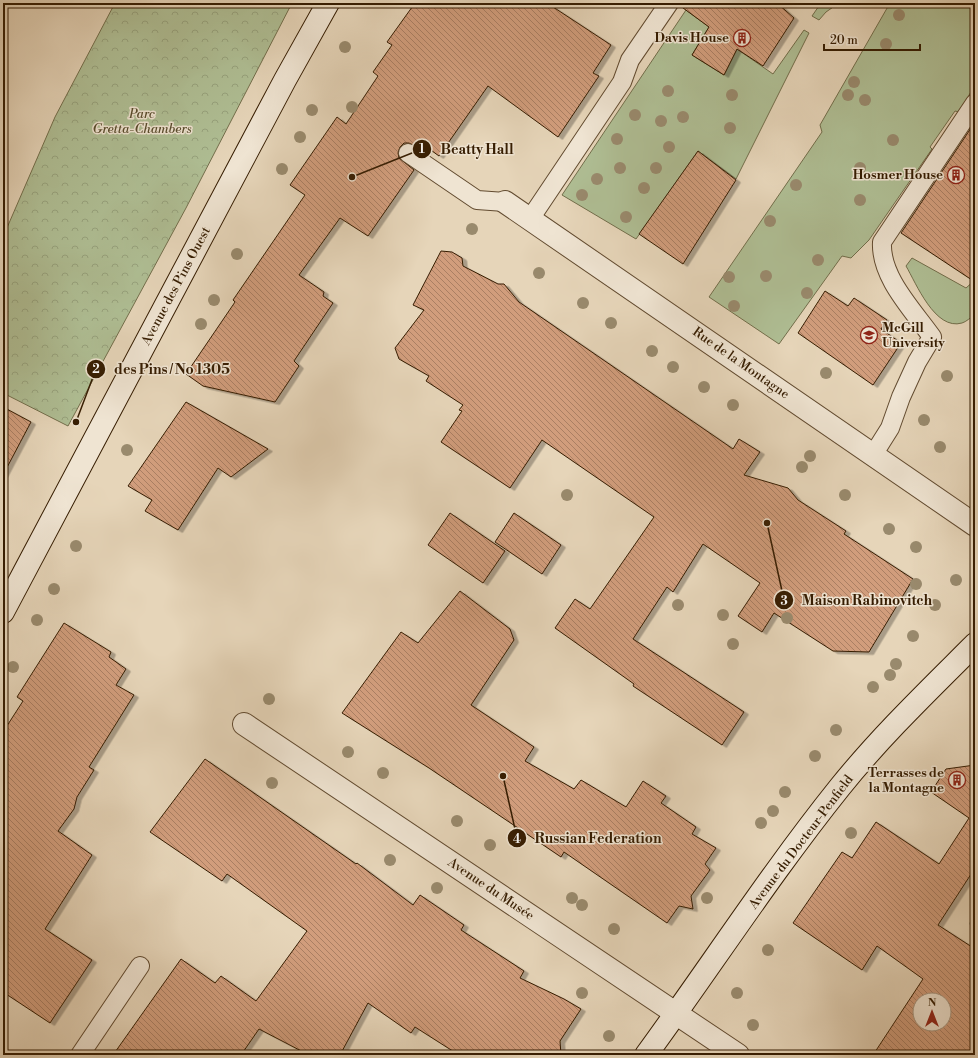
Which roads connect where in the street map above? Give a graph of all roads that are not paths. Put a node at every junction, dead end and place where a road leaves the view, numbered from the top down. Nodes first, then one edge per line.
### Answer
1 (328, 3) edge
2 (669, 3) edge
3 (975, 103) edge
4 (408, 153) dead end
5 (506, 202) joint
6 (530, 219) junction
7 (873, 455) junction
8 (975, 525) edge
9 (3, 612) edge
10 (975, 644) edge
11 (244, 724) dead end
12 (140, 966) dead end
13 (676, 1013) junction
14 (80, 1055) edge
15 (646, 1055) edge
16 (738, 1055) edge

1 - 9 main road, Avenue des Pins Ouest
2 - 6 lane
3 - 7 lane
4 - 5 lane
5 - 6 main road, Rue de la Montagne
6 - 7 main road, Rue de la Montagne
7 - 8 main road, Rue de la Montagne
10 - 13 main road, Avenue du Docteur-Penfield
11 - 13 main road, Avenue du Musée
12 - 14 lane
13 - 15 main road, Avenue du Docteur-Penfield
13 - 16 main road, Avenue du Musée

